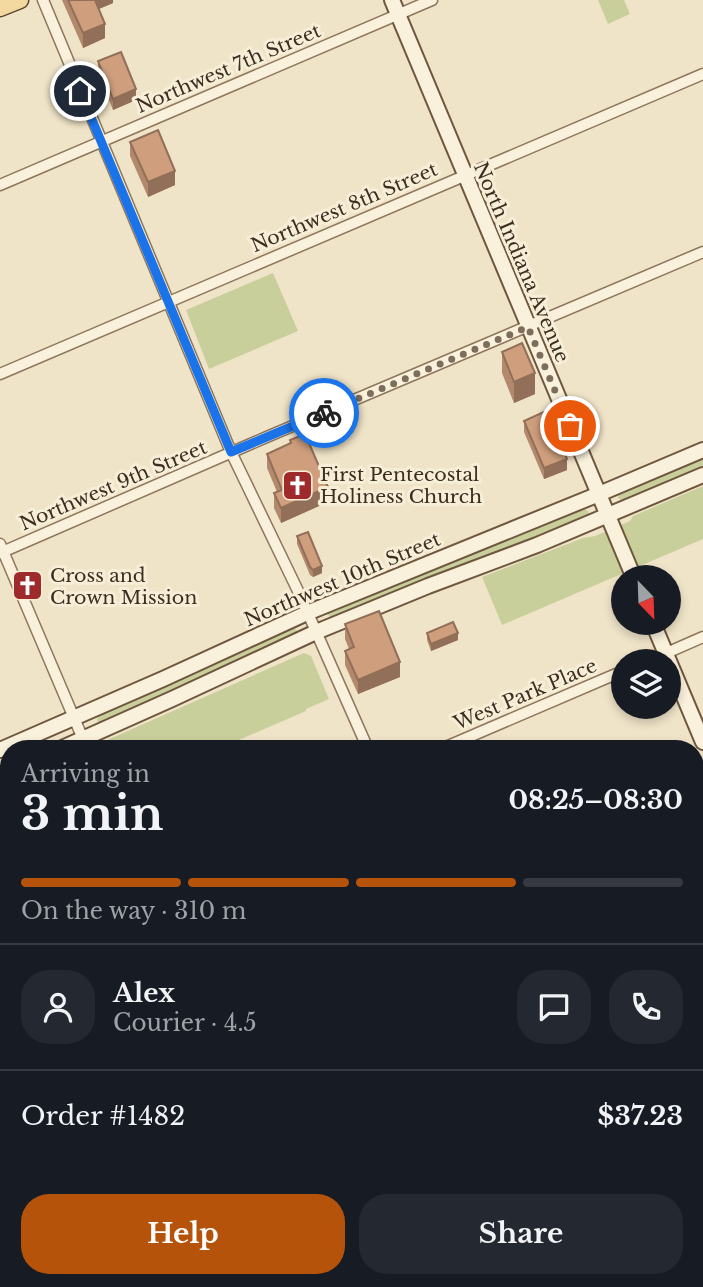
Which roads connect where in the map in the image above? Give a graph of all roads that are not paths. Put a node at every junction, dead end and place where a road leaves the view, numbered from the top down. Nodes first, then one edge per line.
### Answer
1 (20, 0) edge
2 (43, 0) edge
3 (392, 0) edge
4 (432, 0) edge
5 (0, 8) edge
6 (398, 14) junction
7 (703, 74) edge
8 (100, 142) junction
9 (464, 174) junction
10 (0, 185) edge
11 (703, 252) edge
12 (169, 302) junction
13 (528, 327) junction
14 (0, 374) edge
15 (703, 450) edge
16 (231, 452) junction
17 (703, 475) edge
18 (599, 494) junction
19 (608, 516) junction
20 (1, 550) edge
21 (629, 565) edge
22 (307, 613) junction
23 (316, 632) junction
24 (703, 637) edge
25 (675, 649) edge
26 (611, 676) edge
27 (681, 689) edge
28 (74, 718) junction
29 (83, 739) joint
30 (26, 740) edge
31 (364, 740) edge
32 (462, 740) edge
33 (702, 740) edge

1 - 5 main road
2 - 8 street
3 - 6 main road, North Indiana Avenue
4 - 6 street, Northwest 7th Street
6 - 8 street, Northwest 7th Street
6 - 9 main road, North Indiana Avenue
7 - 9 street, Northwest 8th Street
8 - 10 street, Northwest 7th Street
8 - 12 street
9 - 12 street, Northwest 8th Street
9 - 13 main road, North Indiana Avenue
11 - 13 street, Northwest 9th Street
12 - 14 street, Northwest 8th Street
12 - 16 street
13 - 16 street, Northwest 9th Street
13 - 18 main road, North Indiana Avenue
15 - 18 main road, Northwest 10th Street
16 - 20 street, Northwest 9th Street
16 - 22 street
17 - 19 main road, Northwest 10th Street
18 - 19 main road, North Indiana Avenue
18 - 22 main road, Northwest 10th Street
19 - 21 main road, North Indiana Avenue
19 - 23 main road, Northwest 10th Street
20 - 28 street
22 - 23 street
22 - 28 main road, Northwest 10th Street
23 - 29 main road, Northwest 10th Street
23 - 31 street
24 - 25 street
26 - 32 street, West Park Place
27 - 33 main road
28 - 29 street
28 - 30 main road, Northwest 10th Street

